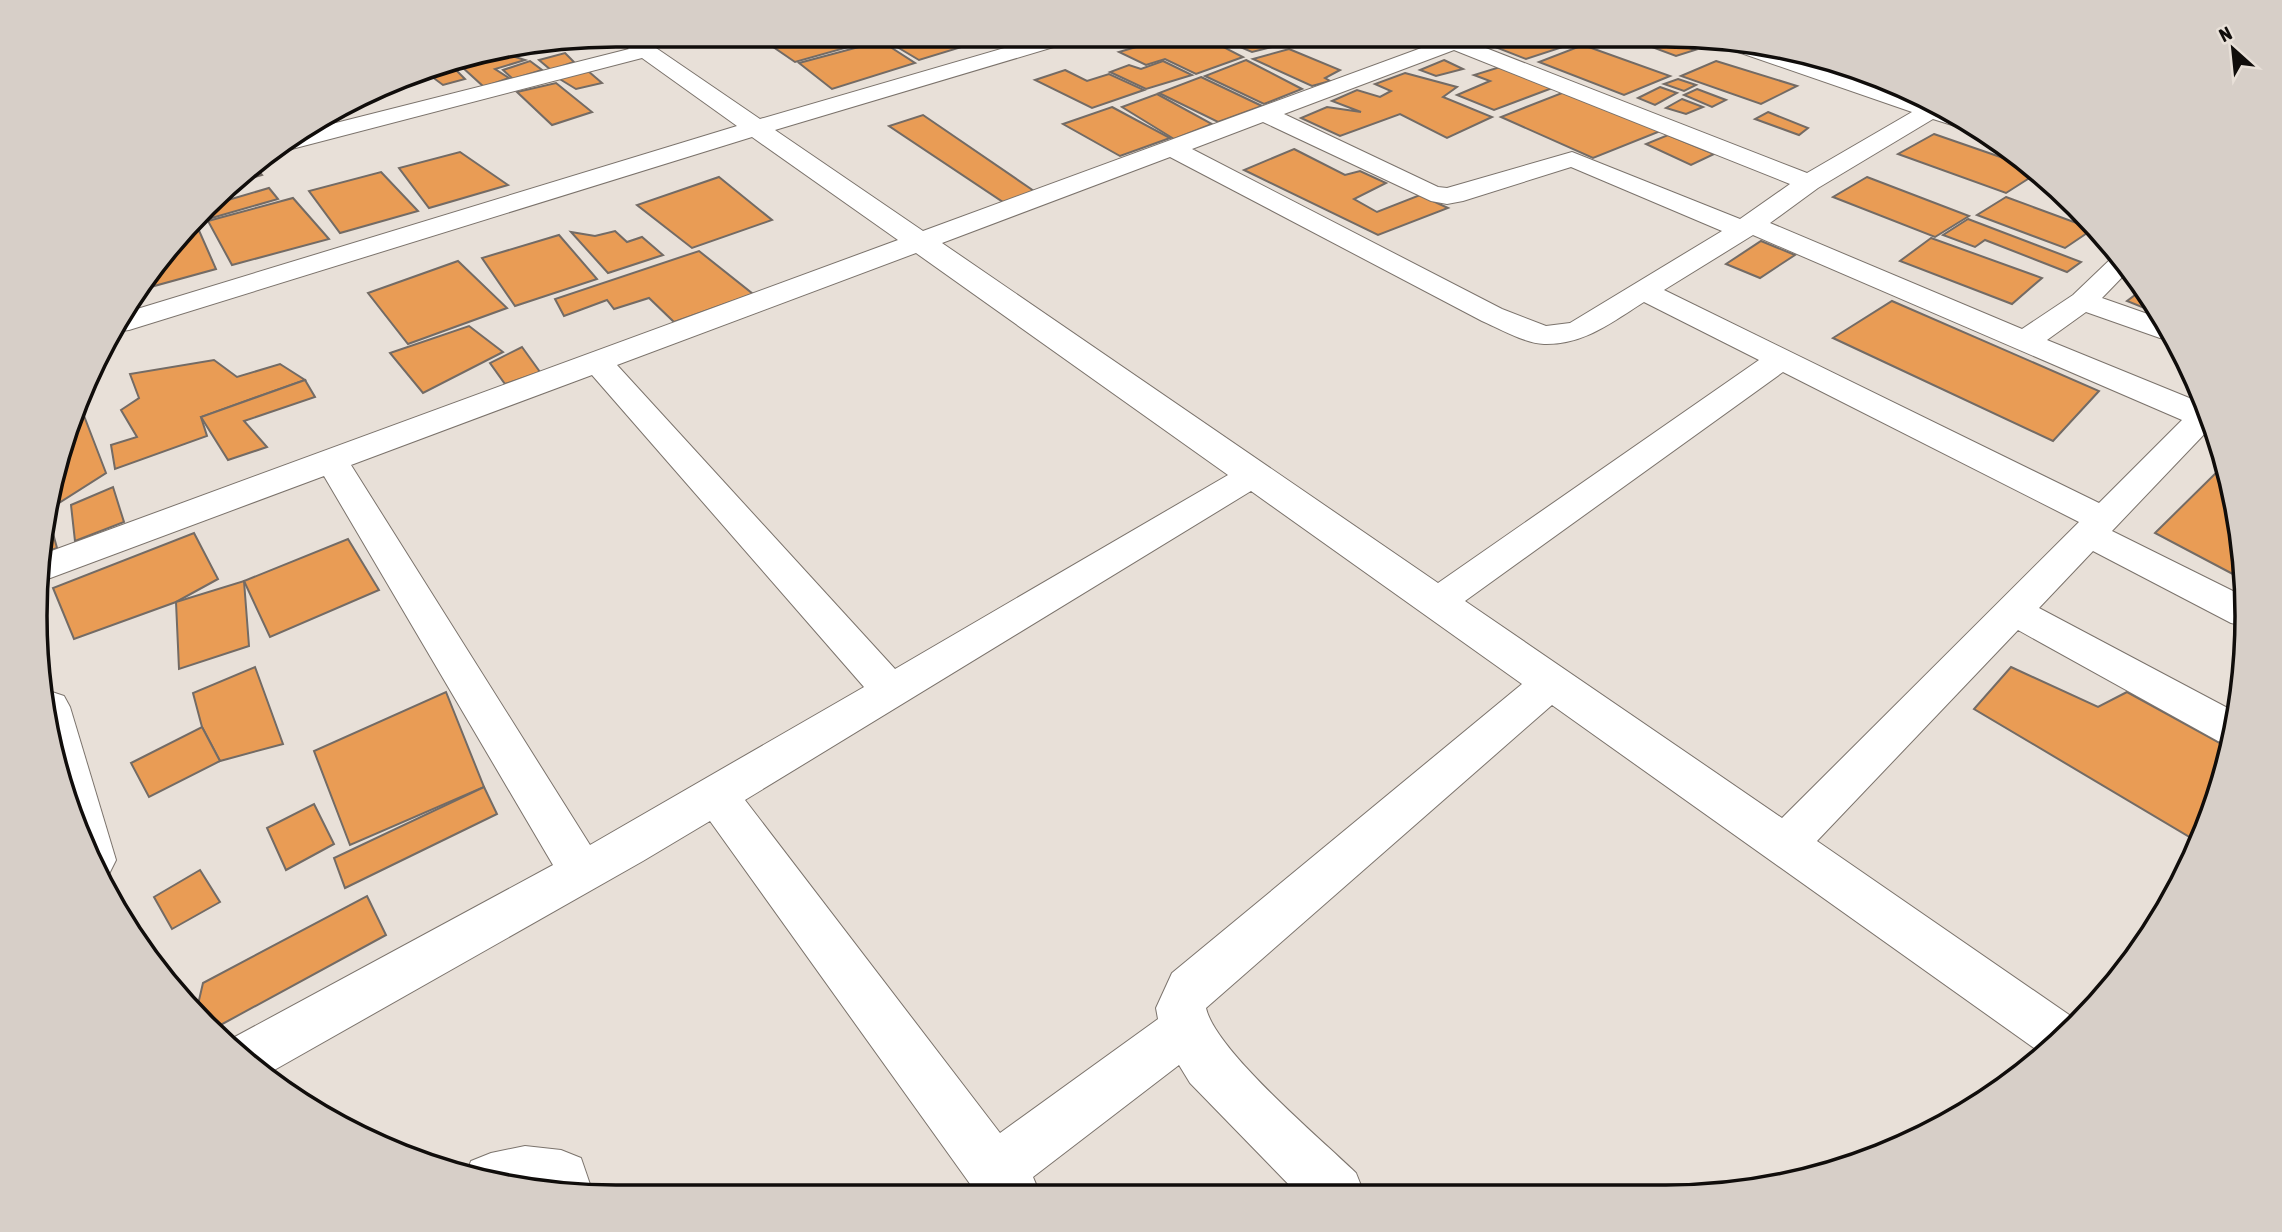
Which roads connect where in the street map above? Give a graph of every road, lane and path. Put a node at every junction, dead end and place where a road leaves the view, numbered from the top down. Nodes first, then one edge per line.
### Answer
1 (621, 47) edge
2 (640, 47) edge
3 (1015, 47) edge
4 (1032, 47) edge
5 (1441, 47) edge
6 (1482, 47) edge
7 (1021, 50) junction
8 (1775, 58) edge
9 (370, 103) edge
10 (1915, 105) edge
11 (1928, 112) edge
12 (1262, 113) junction
13 (383, 118) junction
14 (755, 128) junction
15 (309, 137) edge
16 (1169, 147) junction
17 (1809, 183) junction
18 (1746, 227) junction
19 (918, 242) junction
20 (2115, 268) edge
21 (1642, 290) junction
22 (2083, 300) junction
23 (130, 321) edge
24 (2155, 326) edge
25 (2025, 341) junction
26 (1781, 359) junction
27 (596, 361) junction
28 (2196, 411) edge
29 (2200, 420) edge
30 (331, 460) junction
31 (1253, 475) junction
32 (2096, 526) junction
33 (49, 565) edge
34 (1436, 603) junction
35 (2235, 606) edge
36 (2014, 611) junction
37 (1551, 683) junction
38 (891, 691) junction
39 (2224, 725) edge
40 (716, 795) junction
41 (1784, 845) junction
42 (582, 872) junction
43 (1185, 1029) junction
44 (2053, 1032) edge
45 (253, 1054) edge
46 (516, 1176) edge
47 (563, 1182) edge
48 (1003, 1183) edge
49 (1328, 1185) edge

1 - 13 street
2 - 14 street
3 - 7 street
4 - 7 street
5 - 12 street
6 - 17 street
7 - 14 street
8 - 10 street
9 - 13 street
11 - 17 street
12 - 16 street
12 - 18 street
13 - 15 street
14 - 19 street
14 - 23 street
16 - 19 street
16 - 21 street
17 - 18 street
18 - 21 street
18 - 25 street
19 - 27 street
19 - 31 street
20 - 22 street
21 - 26 street
22 - 24 street
22 - 25 street
25 - 28 street
26 - 32 street
26 - 34 street
27 - 30 street
27 - 38 street
29 - 32 street
30 - 33 street
30 - 42 street
31 - 34 street
31 - 38 street
32 - 35 street
32 - 36 street
34 - 37 street
36 - 39 street
36 - 41 street
37 - 41 street
37 - 43 street
38 - 40 street
40 - 42 street
40 - 48 street
41 - 44 street
42 - 45 street
43 - 48 street
43 - 49 street
46 - 47 street

